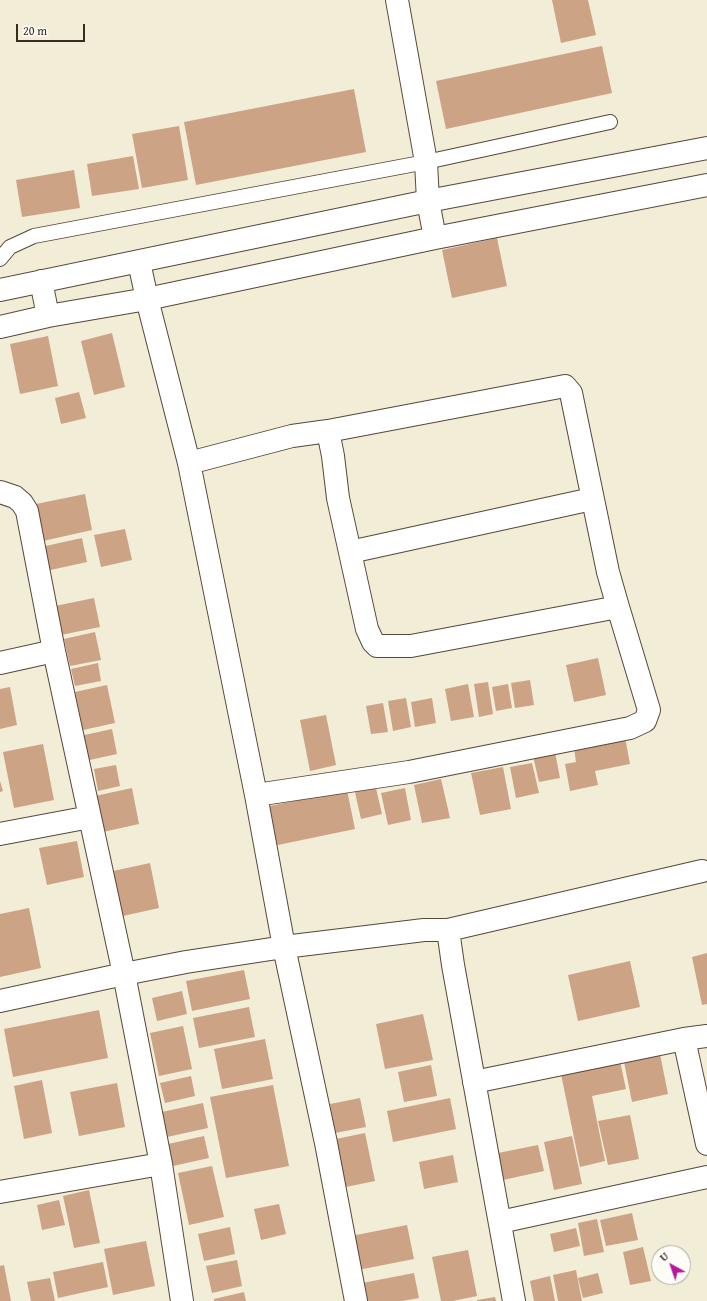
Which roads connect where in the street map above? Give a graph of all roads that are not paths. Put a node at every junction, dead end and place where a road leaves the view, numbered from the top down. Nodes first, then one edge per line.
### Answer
1 (397, 0) edge
2 (610, 122) dead end
3 (707, 148) edge
4 (426, 162) junction
5 (707, 185) edge
6 (428, 201) junction
7 (435, 238) junction
8 (0, 259) edge
9 (139, 262) junction
10 (41, 281) junction
11 (0, 290) edge
12 (147, 299) junction
13 (48, 316) junction
14 (0, 327) edge
15 (328, 431) junction
16 (189, 463) junction
17 (0, 492) edge
18 (592, 499) junction
19 (350, 552) junction
20 (618, 607) junction
21 (54, 651) junction
22 (0, 663) edge
23 (256, 795) junction
24 (90, 817) junction
25 (0, 834) edge
26 (702, 871) dead end
27 (448, 930) junction
28 (284, 947) junction
29 (124, 974) junction
30 (0, 1001) edge
31 (707, 1036) edge
32 (684, 1039) junction
33 (474, 1082) junction
34 (707, 1144) edge
35 (161, 1164) junction
36 (707, 1177) edge
37 (0, 1192) edge
38 (500, 1222) junction
39 (182, 1301) edge
40 (356, 1301) edge
41 (514, 1301) edge

1 - 4 street
2 - 4 lane
3 - 6 street
4 - 6 street
4 - 8 lane
5 - 7 street
6 - 7 street
6 - 9 street
7 - 12 street
9 - 10 street
9 - 12 street
10 - 11 street
10 - 13 street
12 - 13 street
12 - 16 street
13 - 14 street
15 - 16 street
15 - 18 street
15 - 19 street
16 - 23 street
17 - 21 street
18 - 19 street
18 - 20 street
19 - 20 street
20 - 23 street
21 - 22 street
21 - 24 street
23 - 28 street
24 - 25 street
24 - 29 street
26 - 27 street
27 - 28 street
27 - 33 street
28 - 29 street
28 - 40 street
29 - 30 street
29 - 35 street
31 - 32 street
32 - 33 street
32 - 34 street
33 - 38 street
35 - 37 street
35 - 39 street
36 - 38 street
38 - 41 street

